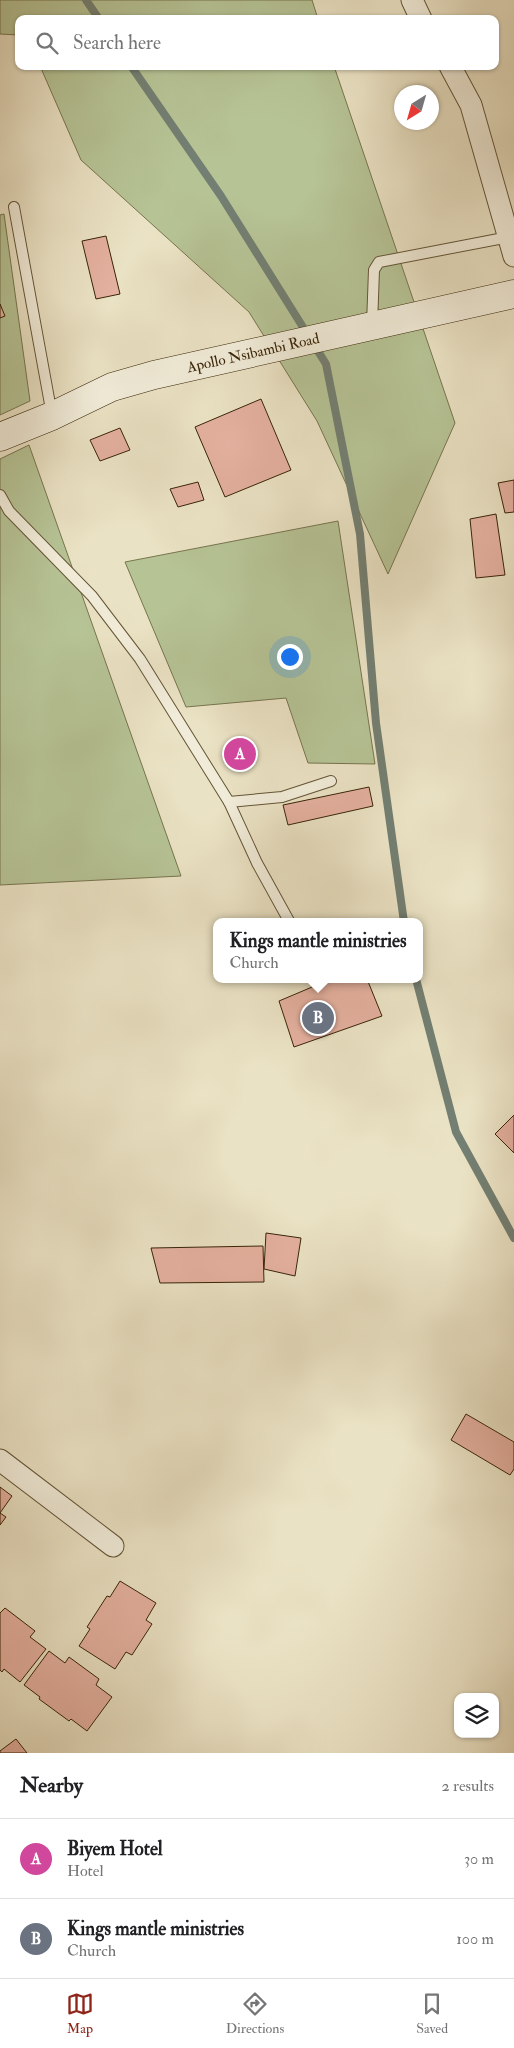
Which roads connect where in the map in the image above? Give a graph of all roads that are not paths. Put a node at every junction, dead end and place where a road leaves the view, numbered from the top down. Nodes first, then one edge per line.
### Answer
1 (412, 0) edge
2 (419, 15) edge
3 (452, 70) edge
4 (14, 207) dead end
5 (511, 247) edge
6 (514, 294) edge
7 (372, 326) junction
8 (52, 416) junction
9 (0, 437) edge
10 (0, 495) edge
11 (331, 781) dead end
12 (229, 802) junction
13 (287, 918) edge
14 (0, 1460) edge
15 (112, 1546) dead end

1 - 2 street
3 - 5 street
4 - 8 lane
5 - 7 lane
6 - 7 street, Apollo Nsibambi Road
7 - 8 street, Apollo Nsibambi Road
8 - 9 street, Apollo Nsibambi Road
10 - 12 lane
11 - 12 lane
12 - 13 lane
14 - 15 street

